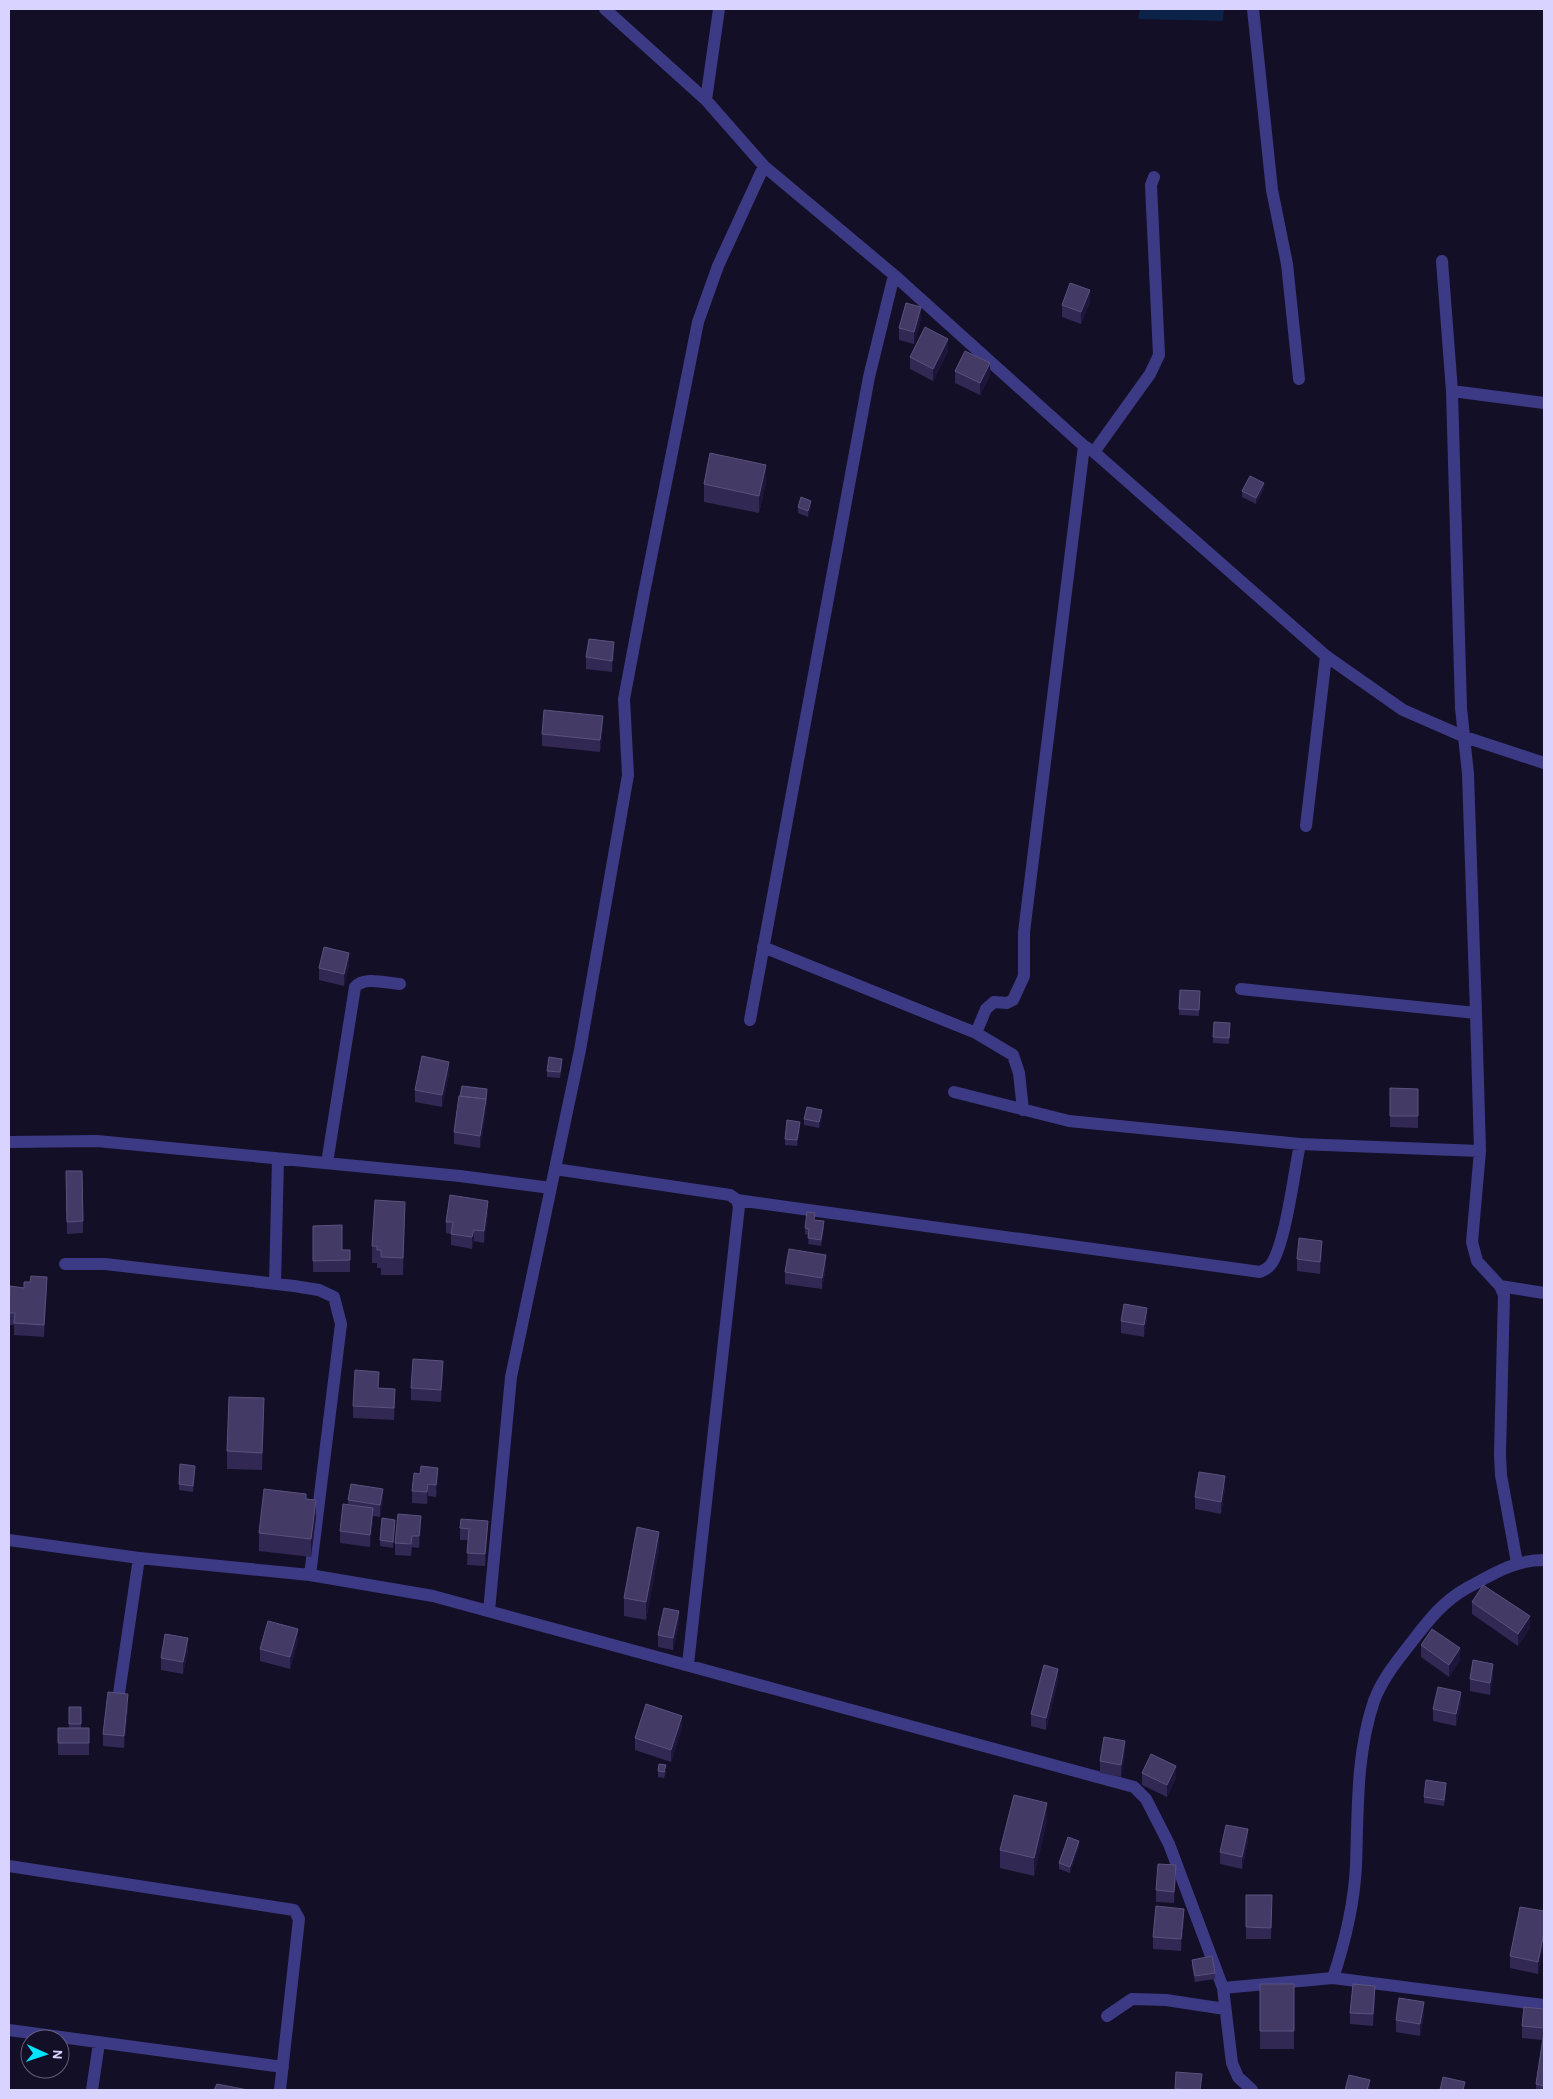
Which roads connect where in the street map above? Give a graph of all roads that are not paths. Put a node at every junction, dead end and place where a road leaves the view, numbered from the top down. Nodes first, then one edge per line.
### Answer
1 (604, 9) edge
2 (719, 9) edge
3 (1253, 9) edge
4 (706, 100) junction
5 (764, 166) junction
6 (1154, 177) dead end
7 (1442, 261) dead end
8 (894, 275) junction
9 (1299, 379) dead end
10 (1452, 390) junction
11 (1544, 403) edge
12 (1089, 449) junction
13 (1326, 656) junction
14 (1465, 737) junction
15 (1544, 763) edge
16 (1306, 826) dead end
17 (763, 947) junction
18 (400, 984) dead end
19 (1241, 989) dead end
20 (1476, 1013) junction
21 (750, 1020) dead end
22 (976, 1033) junction
23 (954, 1092) dead end
24 (1023, 1110) junction
25 (9, 1142) edge
26 (1300, 1144) junction
27 (1480, 1151) junction
28 (278, 1159) junction
29 (327, 1163) junction
30 (555, 1169) junction
31 (551, 1188) junction
32 (737, 1200) junction
33 (65, 1264) dead end
34 (275, 1284) junction
35 (1500, 1286) junction
36 (1544, 1292) edge
37 (9, 1540) edge
38 (139, 1558) junction
39 (1544, 1560) edge
40 (1516, 1562) junction
41 (310, 1575) junction
42 (489, 1611) junction
43 (688, 1664) junction
44 (118, 1700) edge
45 (9, 1866) edge
46 (1333, 1978) junction
47 (1223, 1988) junction
48 (1544, 2005) edge
49 (1225, 2009) junction
50 (1107, 2016) dead end
51 (9, 2030) edge
52 (99, 2043) junction
53 (283, 2067) junction
54 (92, 2090) edge
55 (280, 2090) edge
56 (1252, 2090) edge

1 - 4 street
2 - 4 street
3 - 9 street
4 - 5 street
5 - 8 street
5 - 30 street
6 - 12 street
7 - 10 street
8 - 12 street
8 - 17 street
10 - 11 street
10 - 14 street
12 - 13 street
12 - 22 street
13 - 14 street
13 - 16 street
14 - 15 street
14 - 20 street
17 - 21 street
17 - 22 street
18 - 29 street
19 - 20 street
20 - 27 street
22 - 24 street
23 - 24 street
24 - 26 street
25 - 28 street
26 - 27 street
26 - 32 street
27 - 35 street
28 - 29 street
28 - 34 street
29 - 31 street
30 - 31 street
30 - 32 street
31 - 42 street
32 - 43 street
33 - 34 street
34 - 41 street
35 - 36 street
35 - 40 street
37 - 38 street
38 - 41 street
38 - 44 street
39 - 40 street
40 - 46 street
41 - 42 street
42 - 43 street
43 - 47 street
45 - 53 street
46 - 47 street
46 - 48 street
47 - 49 street
49 - 50 street
49 - 56 street
51 - 52 street
52 - 53 street
52 - 54 street
53 - 55 street

